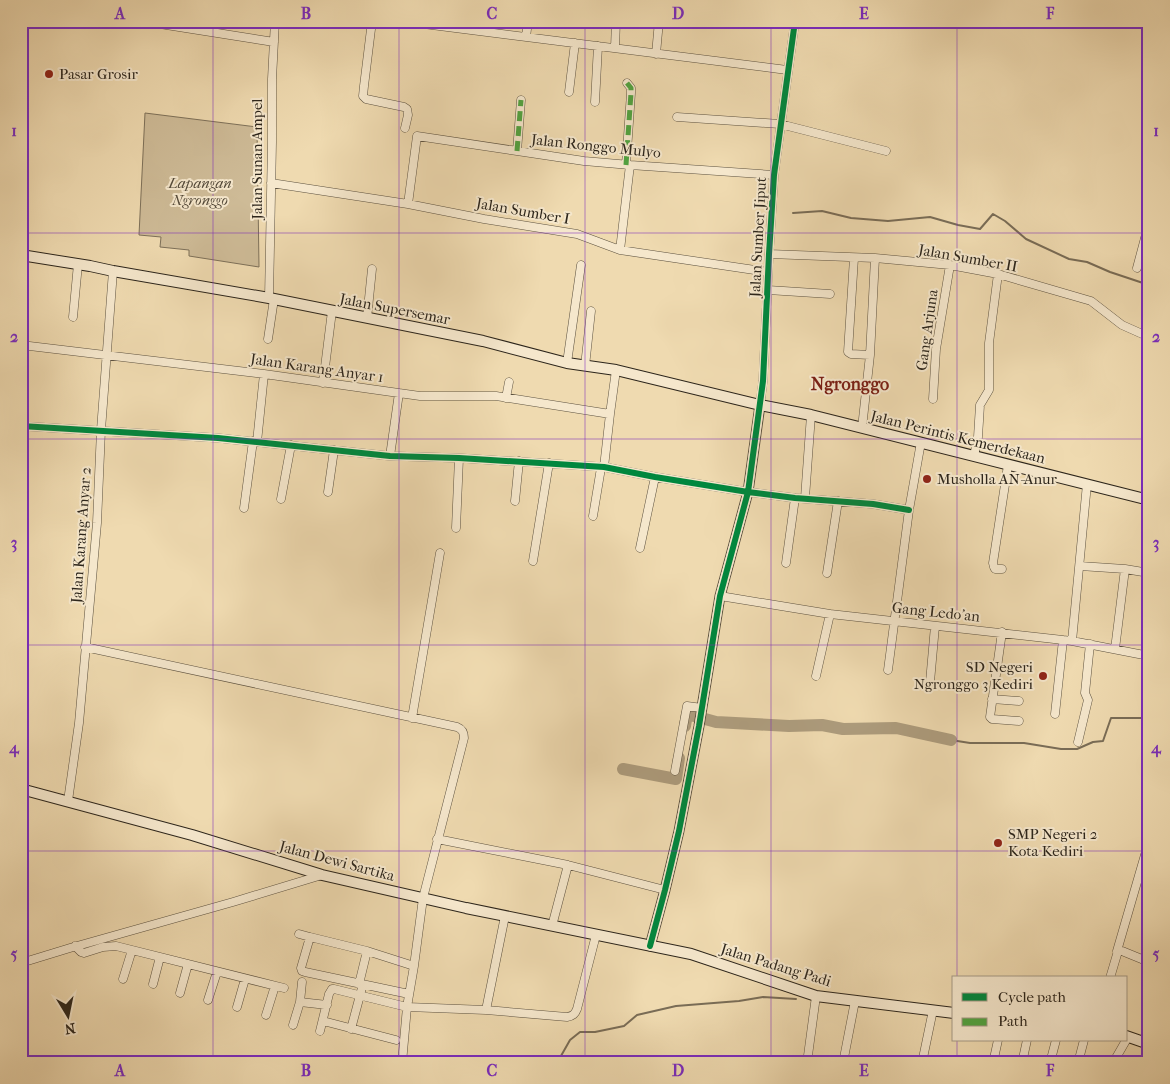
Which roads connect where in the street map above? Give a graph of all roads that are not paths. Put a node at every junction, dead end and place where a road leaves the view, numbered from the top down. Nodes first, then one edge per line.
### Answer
1 (141, 21) edge
2 (275, 21) edge
3 (372, 21) edge
4 (400, 21) edge
5 (528, 21) edge
6 (616, 21) edge
7 (659, 21) edge
8 (795, 21) edge
9 (526, 37) junction
10 (274, 42) junction
11 (575, 44) junction
12 (598, 46) junction
13 (615, 48) junction
14 (656, 54) junction
15 (787, 70) junction
16 (627, 83) dead end
17 (569, 92) dead end
18 (521, 100) dead end
19 (595, 102) dead end
20 (677, 117) dead end
21 (780, 124) junction
22 (406, 128) dead end
23 (517, 151) junction
24 (886, 151) dead end
25 (628, 165) junction
26 (774, 175) junction
27 (271, 183) junction
28 (408, 204) junction
29 (1149, 222) edge
30 (620, 250) junction
31 (769, 254) junction
32 (21, 255) edge
33 (854, 258) junction
34 (875, 258) junction
35 (78, 264) junction
36 (950, 265) junction
37 (581, 266) dead end
38 (1137, 268) dead end
39 (372, 269) dead end
40 (113, 271) junction
41 (768, 272) junction
42 (998, 274) junction
43 (768, 290) junction
44 (830, 294) dead end
45 (272, 298) junction
46 (332, 311) junction
47 (591, 311) dead end
48 (73, 317) dead end
49 (367, 318) junction
50 (1149, 337) edge
51 (268, 338) dead end
52 (21, 345) edge
53 (108, 356) junction
54 (870, 356) junction
55 (567, 363) junction
56 (585, 366) junction
57 (616, 370) junction
58 (264, 374) junction
59 (509, 382) dead end
60 (323, 383) junction
61 (399, 393) junction
62 (506, 398) junction
63 (933, 399) dead end
64 (760, 404) junction
65 (610, 414) junction
66 (811, 415) junction
67 (21, 426) edge
68 (862, 428) junction
69 (101, 430) junction
70 (255, 442) junction
71 (921, 442) junction
72 (291, 445) junction
73 (334, 450) junction
74 (390, 456) junction
75 (974, 456) junction
76 (458, 458) junction
77 (519, 462) junction
78 (549, 463) junction
79 (1008, 465) junction
80 (603, 468) junction
81 (655, 477) junction
82 (1087, 484) junction
83 (328, 492) dead end
84 (748, 492) junction
85 (795, 498) junction
86 (805, 498) junction
87 (281, 499) dead end
88 (1149, 500) edge
89 (515, 501) dead end
90 (838, 501) junction
91 (244, 508) dead end
92 (909, 510) junction
93 (593, 516) dead end
94 (456, 528) dead end
95 (640, 548) dead end
96 (440, 554) dead end
97 (533, 561) dead end
98 (786, 563) dead end
99 (1080, 566) junction
100 (1002, 569) dead end
101 (1125, 569) junction
102 (827, 572) dead end
103 (1149, 572) edge
104 (720, 596) junction
105 (830, 614) junction
106 (895, 622) junction
107 (935, 626) junction
108 (1002, 632) junction
109 (1063, 640) junction
110 (1072, 641) junction
111 (1090, 644) junction
112 (85, 647) junction
113 (1115, 649) junction
114 (1149, 656) edge
115 (888, 670) dead end
116 (816, 676) dead end
117 (930, 682) dead end
118 (992, 699) junction
119 (1019, 701) dead end
120 (702, 710) junction
121 (1056, 714) dead end
122 (412, 718) junction
123 (1019, 721) dead end
124 (1078, 742) dead end
125 (675, 771) dead end
126 (21, 789) edge
127 (68, 801) junction
128 (437, 839) junction
129 (1149, 841) edge
130 (568, 864) junction
131 (322, 875) junction
132 (666, 890) junction
133 (423, 898) junction
134 (505, 916) junction
135 (552, 926) junction
136 (299, 934) dead end
137 (596, 935) junction
138 (310, 937) junction
139 (75, 946) junction
140 (650, 946) junction
141 (132, 950) junction
142 (367, 951) junction
143 (1117, 951) junction
144 (160, 957) junction
145 (1149, 962) edge
146 (21, 963) edge
147 (188, 964) junction
148 (414, 966) junction
149 (217, 972) junction
150 (1111, 976) edge
151 (124, 979) dead end
152 (245, 979) junction
153 (302, 982) dead end
154 (153, 984) dead end
155 (361, 984) junction
156 (180, 994) dead end
157 (409, 994) junction
158 (360, 996) junction
159 (816, 996) junction
160 (208, 1000) dead end
161 (855, 1001) junction
162 (300, 1002) junction
163 (327, 1005) junction
164 (237, 1007) dead end
165 (407, 1007) junction
166 (486, 1010) junction
167 (933, 1010) junction
168 (952, 1013) edge
169 (266, 1015) dead end
170 (323, 1021) junction
171 (293, 1025) dead end
172 (351, 1028) junction
173 (320, 1031) dead end
174 (1128, 1037) edge
175 (396, 1040) dead end
176 (998, 1042) edge
177 (1027, 1042) edge
178 (1055, 1042) edge
179 (1083, 1042) edge
180 (1124, 1042) edge
181 (1149, 1044) edge
182 (402, 1063) edge
183 (807, 1063) edge
184 (844, 1063) edge
185 (922, 1063) edge
186 (993, 1063) edge
187 (1022, 1063) edge
188 (1050, 1063) edge
189 (1078, 1063) edge
190 (1112, 1063) edge

1 - 10 street
2 - 10 street, Jalan Sunan Ampel
3 - 22 street
4 - 9 street
5 - 9 street
6 - 13 street
7 - 14 street
8 - 15 street, Jalan Sumber Jiput
9 - 11 street
10 - 27 street, Jalan Sunan Ampel
11 - 12 street
11 - 17 street
12 - 13 street
12 - 19 street
13 - 14 street
14 - 15 street
15 - 21 street, Jalan Sumber Jiput
16 - 25 street
18 - 23 street
20 - 21 street
21 - 24 street
21 - 26 street, Jalan Sumber Jiput
23 - 25 street, Jalan Ronggo Mulyo
23 - 28 street, Jalan Ronggo Mulyo
25 - 26 street, Jalan Ronggo Mulyo
25 - 30 street
26 - 31 street, Jalan Sumber Jiput
27 - 28 street, Jalan Sumber I
27 - 45 street, Jalan Sunan Ampel
28 - 30 street, Jalan Sumber I
29 - 38 street
30 - 41 street, Jalan Sumber I
31 - 33 street, Jalan Sumber II
31 - 41 street, Jalan Sumber Jiput
32 - 35 main road, Jalan Supersemar
33 - 34 street, Jalan Sumber II
33 - 54 street
34 - 36 street, Jalan Sumber II
34 - 54 street
35 - 40 main road, Jalan Supersemar
35 - 48 street
36 - 42 street, Jalan Sumber II
36 - 63 street, Gang Arjuna
37 - 55 street
39 - 49 street
40 - 45 main road, Jalan Supersemar
40 - 53 street, Jalan Karang Anyar 2
41 - 43 street, Jalan Sumber Jiput
42 - 50 street, Jalan Sumber II
42 - 75 street
43 - 44 street
43 - 64 street, Jalan Sumber Jiput
45 - 46 main road, Jalan Supersemar
45 - 51 street, Jalan Sunan Ampel
46 - 49 main road, Jalan Supersemar
46 - 60 street
47 - 56 street
49 - 55 main road, Jalan Supersemar
52 - 53 street, Jalan Karang Anyar 1
53 - 58 street, Jalan Karang Anyar 1
53 - 69 street, Jalan Karang Anyar 2
54 - 68 street
55 - 56 main road, Jalan Supersemar
56 - 57 main road, Jalan Supersemar
57 - 64 main road, Jalan Supersemar
57 - 65 street
58 - 60 street, Jalan Karang Anyar 1
58 - 70 street
59 - 62 street
60 - 61 street, Jalan Karang Anyar 1
61 - 62 street, Jalan Karang Anyar 1
61 - 74 street
62 - 65 street, Jalan Karang Anyar 1
64 - 66 main road, Jalan Perintis Kemerdekaan
64 - 84 street
65 - 80 street
66 - 68 main road, Jalan Perintis Kemerdekaan
66 - 86 street
67 - 69 street
68 - 71 main road, Jalan Perintis Kemerdekaan
69 - 70 street
69 - 112 street, Jalan Karang Anyar 2
70 - 72 street
70 - 91 street
71 - 75 main road, Jalan Perintis Kemerdekaan
71 - 92 street
72 - 73 street
72 - 87 street
73 - 74 street
73 - 83 street
74 - 76 street
75 - 79 main road, Jalan Perintis Kemerdekaan
76 - 77 street
76 - 94 street
77 - 78 street
77 - 89 street
78 - 80 street
78 - 97 street
79 - 82 main road, Jalan Perintis Kemerdekaan
79 - 100 street
80 - 81 street
80 - 93 street
81 - 84 street
81 - 95 street
82 - 88 main road, Jalan Perintis Kemerdekaan
82 - 99 street
84 - 85 street
84 - 104 street
85 - 86 street
85 - 98 street
86 - 90 street
90 - 92 street
90 - 102 street
92 - 106 street
96 - 122 street
99 - 101 street
99 - 110 street
101 - 103 street
101 - 113 street
104 - 105 street, Gang Ledo'an
104 - 120 street
105 - 106 street, Gang Ledo'an
105 - 116 street
106 - 107 street, Gang Ledo'an
106 - 115 street
107 - 108 street, Gang Ledo'an
107 - 117 street
108 - 109 street, Gang Ledo'an
108 - 118 street
109 - 110 street, Gang Ledo'an
109 - 121 street
110 - 111 street, Gang Ledo'an
111 - 113 street, Gang Ledo'an
111 - 124 street
112 - 122 street
112 - 127 street, Jalan Karang Anyar 2
113 - 114 street, Gang Ledo'an
118 - 119 street
118 - 123 street
120 - 125 street
120 - 132 street
122 - 128 street
126 - 127 main road, Jalan Dewi Sartika
127 - 131 main road, Jalan Dewi Sartika
128 - 130 street
128 - 133 street
129 - 143 street
130 - 132 street
130 - 135 street
131 - 133 main road, Jalan Dewi Sartika
131 - 139 street
132 - 140 street
133 - 134 main road, Jalan Dewi Sartika
133 - 148 street
134 - 135 main road, Jalan Dewi Sartika
134 - 166 street
135 - 137 main road, Jalan Dewi Sartika
136 - 138 street
137 - 140 main road, Jalan Dewi Sartika
137 - 166 street
138 - 142 street
138 - 155 street
139 - 141 street
139 - 146 street
140 - 159 main road, Jalan Padang Padi
141 - 144 street
141 - 151 street
142 - 148 street
142 - 155 street
143 - 145 street
143 - 150 street
144 - 147 street
144 - 154 street
147 - 149 street
147 - 156 street
148 - 157 street
149 - 152 street
149 - 160 street
152 - 164 street
152 - 169 street
153 - 162 street
155 - 157 street
155 - 158 street
157 - 165 street
158 - 163 street
158 - 165 street
158 - 172 street
159 - 161 main road, Jalan Padang Padi
159 - 183 street
161 - 167 main road, Jalan Padang Padi
161 - 184 street
162 - 163 street
162 - 171 street
163 - 170 street
165 - 166 street
165 - 182 street
167 - 168 main road, Jalan Padang Padi
167 - 185 street
170 - 172 street
170 - 173 street
172 - 175 street
174 - 181 main road
176 - 186 street
177 - 187 street
178 - 188 street
179 - 189 street
180 - 190 street

